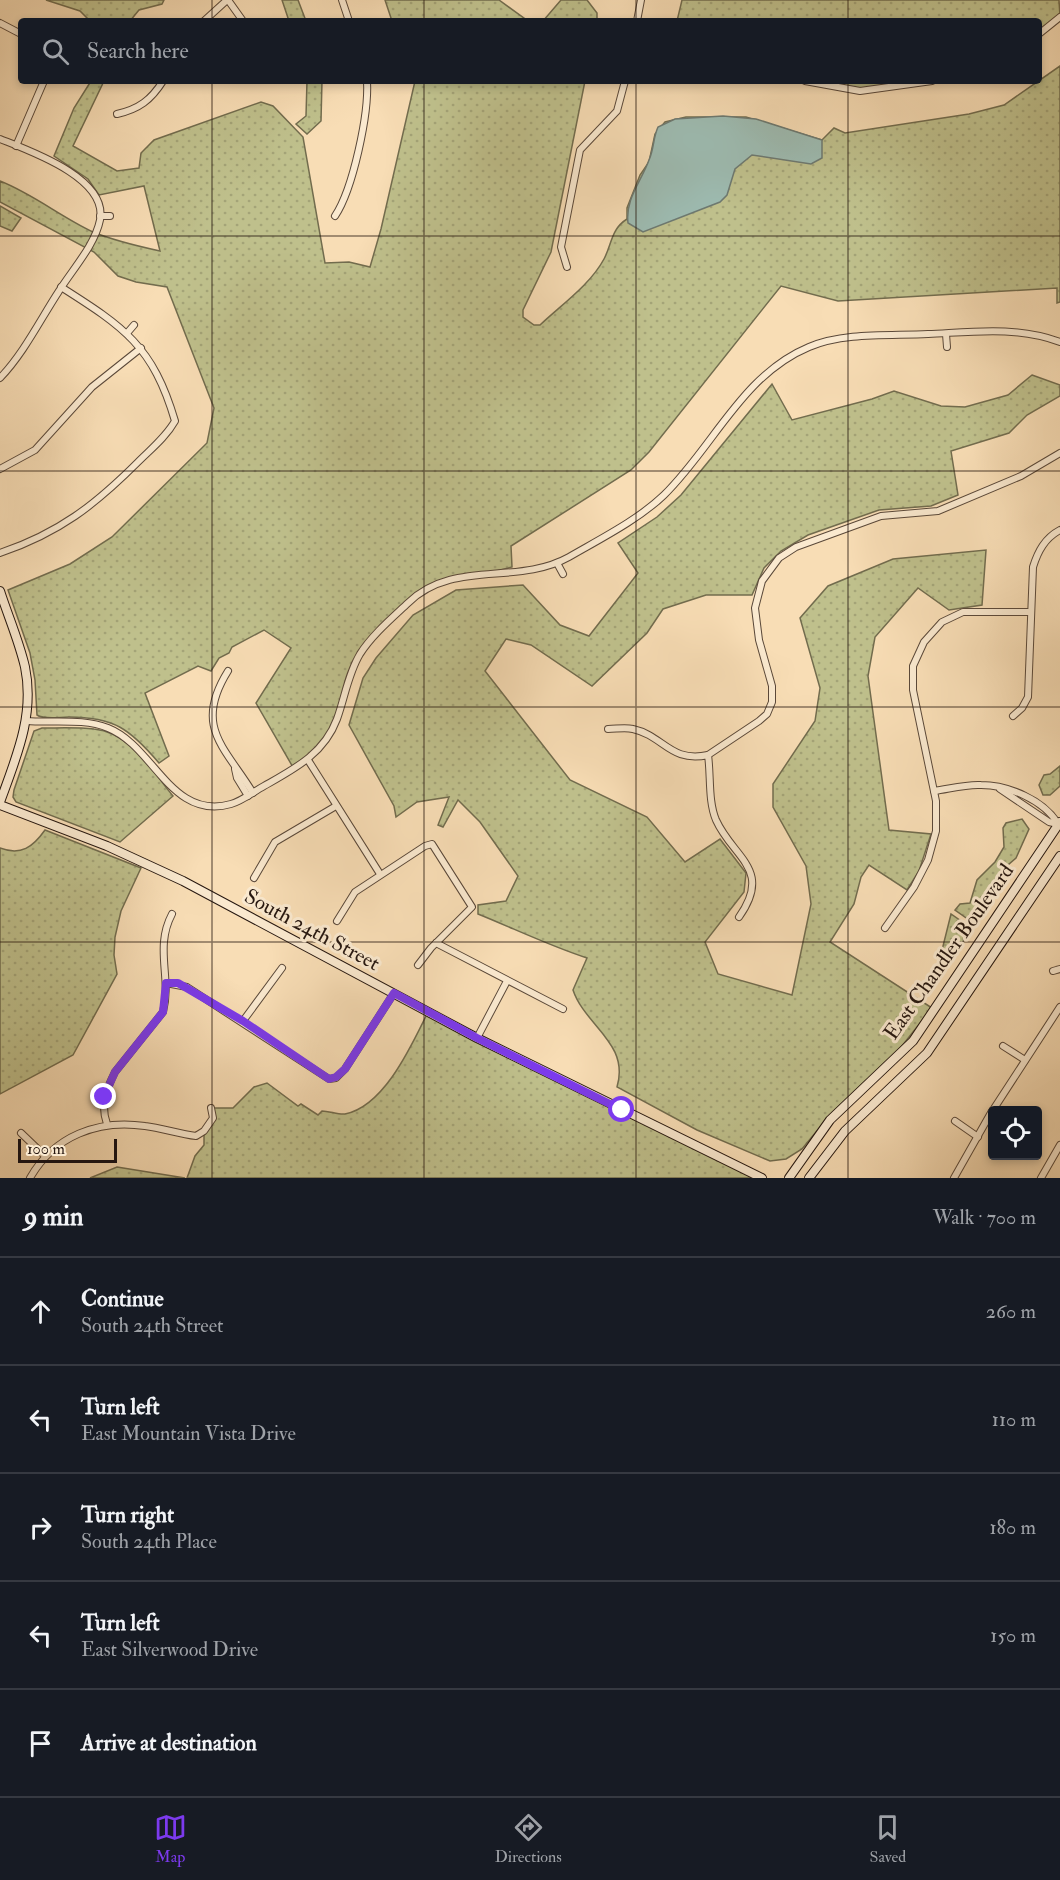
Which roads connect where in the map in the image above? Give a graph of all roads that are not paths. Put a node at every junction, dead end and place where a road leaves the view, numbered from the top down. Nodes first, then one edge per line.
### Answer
1 (227, 0) edge
2 (342, 0) edge
3 (641, 0) edge
4 (1060, 17) edge
5 (207, 18) edge
6 (241, 18) edge
7 (348, 18) edge
8 (638, 18) edge
9 (0, 23) edge
10 (18, 32) edge
11 (1042, 32) edge
12 (43, 84) edge
13 (162, 84) edge
14 (367, 84) edge
15 (624, 84) edge
16 (822, 84) edge
17 (911, 84) edge
18 (117, 114) dead end
19 (0, 139) edge
20 (16, 146) junction
21 (100, 216) junction
22 (110, 216) dead end
23 (335, 216) dead end
24 (567, 267) dead end
25 (62, 287) junction
26 (134, 325) dead end
27 (128, 332) junction
28 (946, 334) junction
29 (1060, 342) edge
30 (947, 347) dead end
31 (141, 348) junction
32 (0, 378) edge
33 (1060, 453) edge
34 (0, 469) edge
35 (1060, 530) edge
36 (3, 552) edge
37 (557, 563) junction
38 (563, 574) dead end
39 (0, 591) edge
40 (1031, 612) junction
41 (228, 671) dead end
42 (1013, 716) dead end
43 (27, 721) junction
44 (608, 729) dead end
45 (708, 755) junction
46 (308, 760) junction
47 (934, 791) junction
48 (250, 794) junction
49 (0, 803) edge
50 (336, 806) junction
51 (1060, 824) edge
52 (1060, 856) edge
53 (380, 874) junction
54 (254, 878) dead end
55 (172, 914) dead end
56 (739, 917) dead end
57 (337, 921) dead end
58 (885, 928) dead end
59 (436, 943) junction
60 (418, 965) dead end
61 (282, 968) dead end
62 (1060, 969) edge
63 (1053, 971) dead end
64 (507, 981) junction
65 (166, 983) junction
66 (394, 993) junction
67 (1060, 1006) edge
68 (563, 1009) dead end
69 (243, 1021) junction
70 (477, 1038) junction
71 (1003, 1046) dead end
72 (1025, 1060) junction
73 (996, 1106) edge
74 (211, 1108) dead end
75 (988, 1120) edge
76 (955, 1121) dead end
77 (107, 1124) junction
78 (21, 1133) dead end
79 (978, 1137) junction
80 (1060, 1145) edge
81 (45, 1156) junction
82 (30, 1178) edge
83 (762, 1178) edge
84 (789, 1178) edge
85 (809, 1178) edge
86 (954, 1178) edge
87 (1041, 1178) edge

1 - 5 street
1 - 6 street
2 - 7 street
3 - 8 street
4 - 11 street
9 - 10 street
12 - 20 street
13 - 18 street
14 - 23 street
15 - 24 street
16 - 17 street
19 - 20 street
20 - 21 street
21 - 22 street
21 - 25 street
25 - 27 street
25 - 32 street
26 - 27 street
27 - 31 street
28 - 29 street
28 - 30 street
28 - 37 street
31 - 34 street
31 - 36 street
33 - 45 street
35 - 40 street
37 - 38 street
37 - 46 street
39 - 43 street
40 - 42 street
40 - 47 street
41 - 48 street
43 - 48 street
43 - 49 street
44 - 45 street
45 - 56 street
46 - 48 street
46 - 50 street
47 - 51 street
47 - 58 street
49 - 66 street, South 24th Street
50 - 53 street
50 - 54 street
51 - 84 street, East Chandler Boulevard
52 - 85 street, East Chandler Boulevard
53 - 57 street
53 - 59 street
55 - 65 street
59 - 60 street
59 - 64 street
61 - 69 street
62 - 63 street
64 - 68 street
64 - 70 street
65 - 69 street
65 - 77 street
66 - 69 street
66 - 70 street, South 24th Street
67 - 72 street
70 - 83 street, South 24th Street
71 - 72 street
72 - 73 street
74 - 77 street
75 - 79 street
76 - 79 street
77 - 81 street
78 - 81 street
79 - 86 street
80 - 87 street
81 - 82 street

